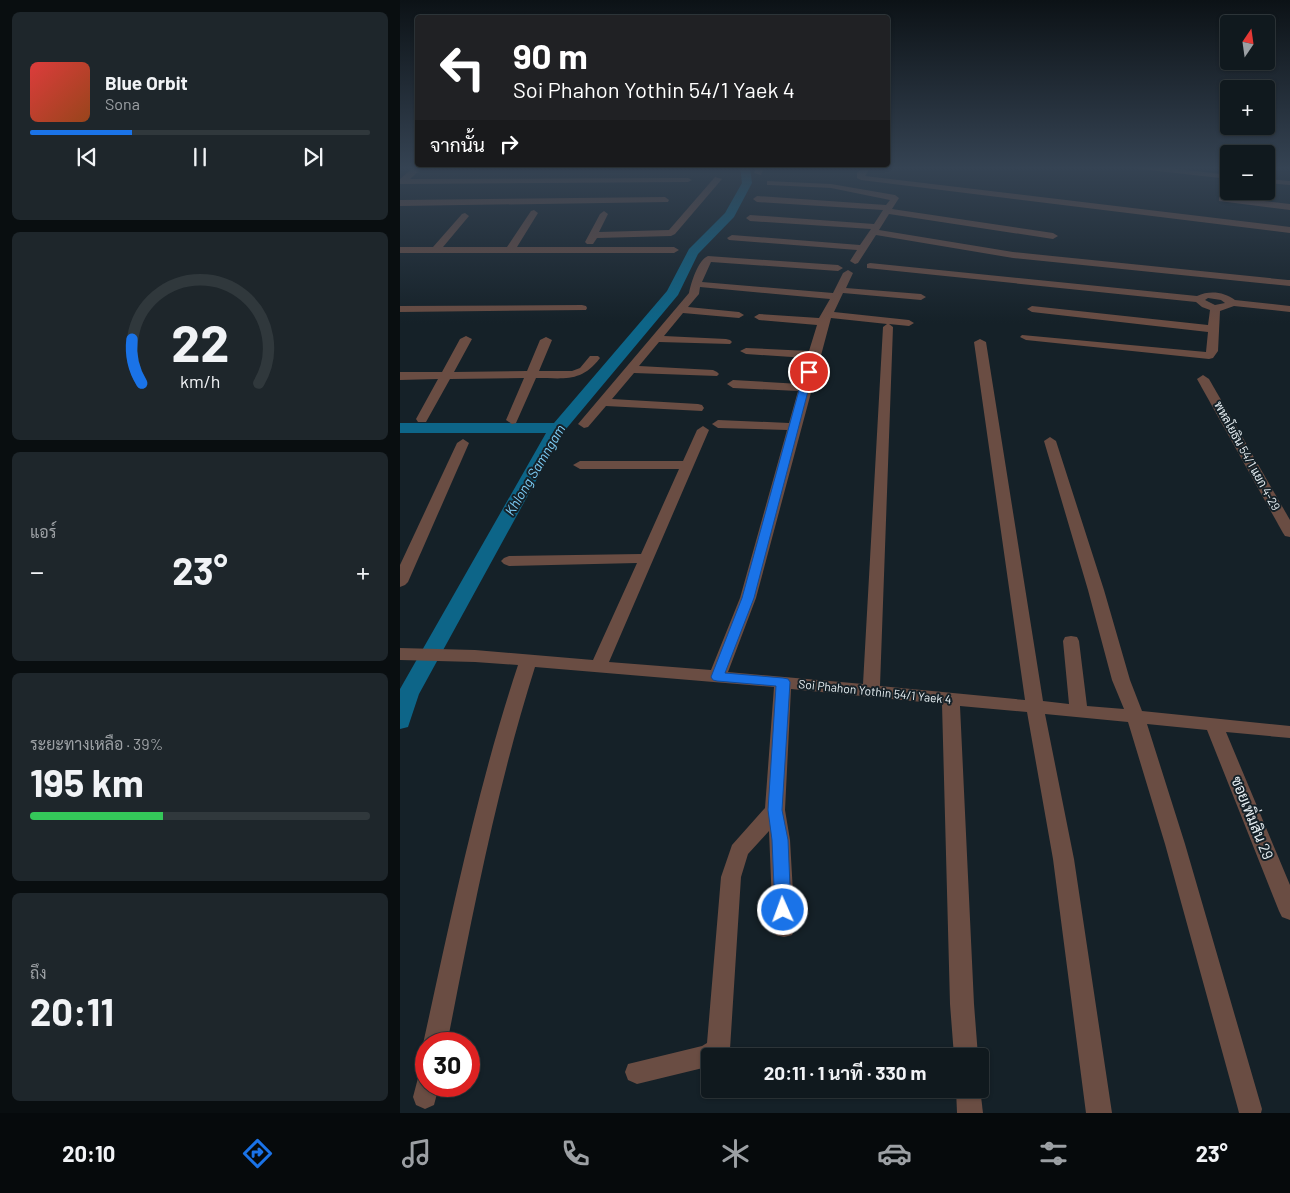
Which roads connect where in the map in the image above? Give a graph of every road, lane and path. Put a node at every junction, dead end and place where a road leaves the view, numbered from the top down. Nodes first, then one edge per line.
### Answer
1 (462, 219) edge
2 (530, 219) edge
3 (602, 219) edge
4 (683, 219) edge
5 (760, 219) edge
6 (881, 219) edge
7 (944, 219) edge
8 (1199, 219) edge
9 (874, 230) junction
10 (1290, 230) edge
11 (594, 235) junction
12 (1053, 236) dead end
13 (732, 238) dead end
14 (863, 248) junction
15 (400, 250) edge
16 (436, 250) junction
17 (510, 250) junction
18 (586, 250) junction
19 (674, 250) dead end
20 (855, 268) junction
21 (1221, 277) junction
22 (1288, 283) dead end
23 (696, 284) junction
24 (838, 293) junction
25 (1219, 295) junction
26 (920, 297) dead end
27 (1198, 299) junction
28 (1232, 303) junction
29 (400, 308) edge
30 (582, 308) dead end
31 (1215, 308) junction
32 (1290, 309) edge
33 (681, 310) junction
34 (1032, 310) dead end
35 (739, 315) dead end
36 (759, 317) dead end
37 (824, 318) junction
38 (910, 323) dead end
39 (888, 327) dead end
40 (1213, 329) junction
41 (1026, 337) dead end
42 (466, 339) dead end
43 (655, 339) junction
44 (546, 340) dead end
45 (726, 342) dead end
46 (980, 342) dead end
47 (746, 352) dead end
48 (814, 355) junction
49 (594, 358) dead end
50 (630, 369) junction
51 (713, 374) dead end
52 (532, 375) junction
53 (400, 376) edge
54 (445, 376) junction
55 (1203, 379) dead end
56 (733, 384) dead end
57 (804, 388) junction
58 (604, 402) junction
59 (698, 408) dead end
60 (422, 419) dead end
61 (512, 420) dead end
62 (584, 424) dead end
63 (718, 424) dead end
64 (795, 427) junction
65 (703, 430) dead end
66 (1050, 441) dead end
67 (463, 443) dead end
68 (580, 465) dead end
69 (686, 465) junction
70 (1290, 533) edge
71 (646, 558) junction
72 (509, 561) dead end
73 (400, 582) edge
74 (1071, 642) dead end
75 (400, 654) edge
76 (528, 661) junction
77 (599, 666) junction
78 (717, 677) junction
79 (783, 682) junction
80 (871, 691) junction
81 (951, 699) junction
82 (1035, 708) junction
83 (1079, 712) junction
84 (1136, 718) junction
85 (1214, 724) junction
86 (1290, 732) edge
87 (775, 810) junction
88 (1290, 911) edge
89 (784, 928) dead end
90 (438, 1032) edge
91 (965, 1048) edge
92 (637, 1072) dead end
93 (969, 1098) edge
94 (1250, 1109) dead end
95 (970, 1113) edge
96 (1099, 1113) edge

1 - 16 street
2 - 17 street
3 - 11 street
4 - 11 street
5 - 9 street
6 - 9 street
7 - 12 street
8 - 10 street
9 - 14 street
9 - 21 street
11 - 18 street
13 - 14 street
14 - 20 street
15 - 16 street
16 - 17 street
17 - 18 street
18 - 19 street
20 - 23 street
20 - 24 street
20 - 27 street
21 - 22 street
21 - 25 street
23 - 24 street
23 - 33 street
24 - 26 street
24 - 37 street
25 - 27 street
25 - 28 street
27 - 31 street
28 - 31 street
28 - 32 street
29 - 30 street
31 - 40 street
33 - 35 street
33 - 43 street
34 - 40 street
36 - 37 street
37 - 38 street
37 - 48 street
39 - 80 street
40 - 41 street
42 - 54 street
43 - 45 street
43 - 50 street
44 - 52 street
46 - 82 street
47 - 48 street
48 - 57 street
49 - 52 street
50 - 51 street
50 - 58 street
52 - 54 street
52 - 61 street
53 - 54 street
54 - 60 street
55 - 70 street, พหลโยธิน 54/1 แยก 4-29
56 - 57 street
57 - 64 street
58 - 59 street
58 - 62 street
63 - 64 street
64 - 78 street
65 - 69 street
66 - 84 street
67 - 73 street
68 - 69 street
69 - 71 street
71 - 72 street
71 - 77 street
74 - 83 street
75 - 76 street, Soi Phahon Yothin 54/1 Yaek 4
76 - 77 street, Soi Phahon Yothin 54/1 Yaek 4
76 - 90 street
77 - 78 street, Soi Phahon Yothin 54/1 Yaek 4
78 - 79 street, Soi Phahon Yothin 54/1 Yaek 4
79 - 80 street, Soi Phahon Yothin 54/1 Yaek 4
79 - 87 street
80 - 81 street, Soi Phahon Yothin 54/1 Yaek 4
81 - 82 street, Soi Phahon Yothin 54/1 Yaek 4
81 - 91 street
82 - 83 street, Soi Phahon Yothin 54/1 Yaek 4
82 - 96 street
83 - 84 street, Soi Phahon Yothin 54/1 Yaek 4
84 - 85 street, Soi Phahon Yothin 54/1 Yaek 4
84 - 94 street
85 - 86 street, Soi Phahon Yothin 54/1 Yaek 4
85 - 88 street, ซอยเพิ่มสิน 29
87 - 89 street
87 - 92 street
93 - 95 street

